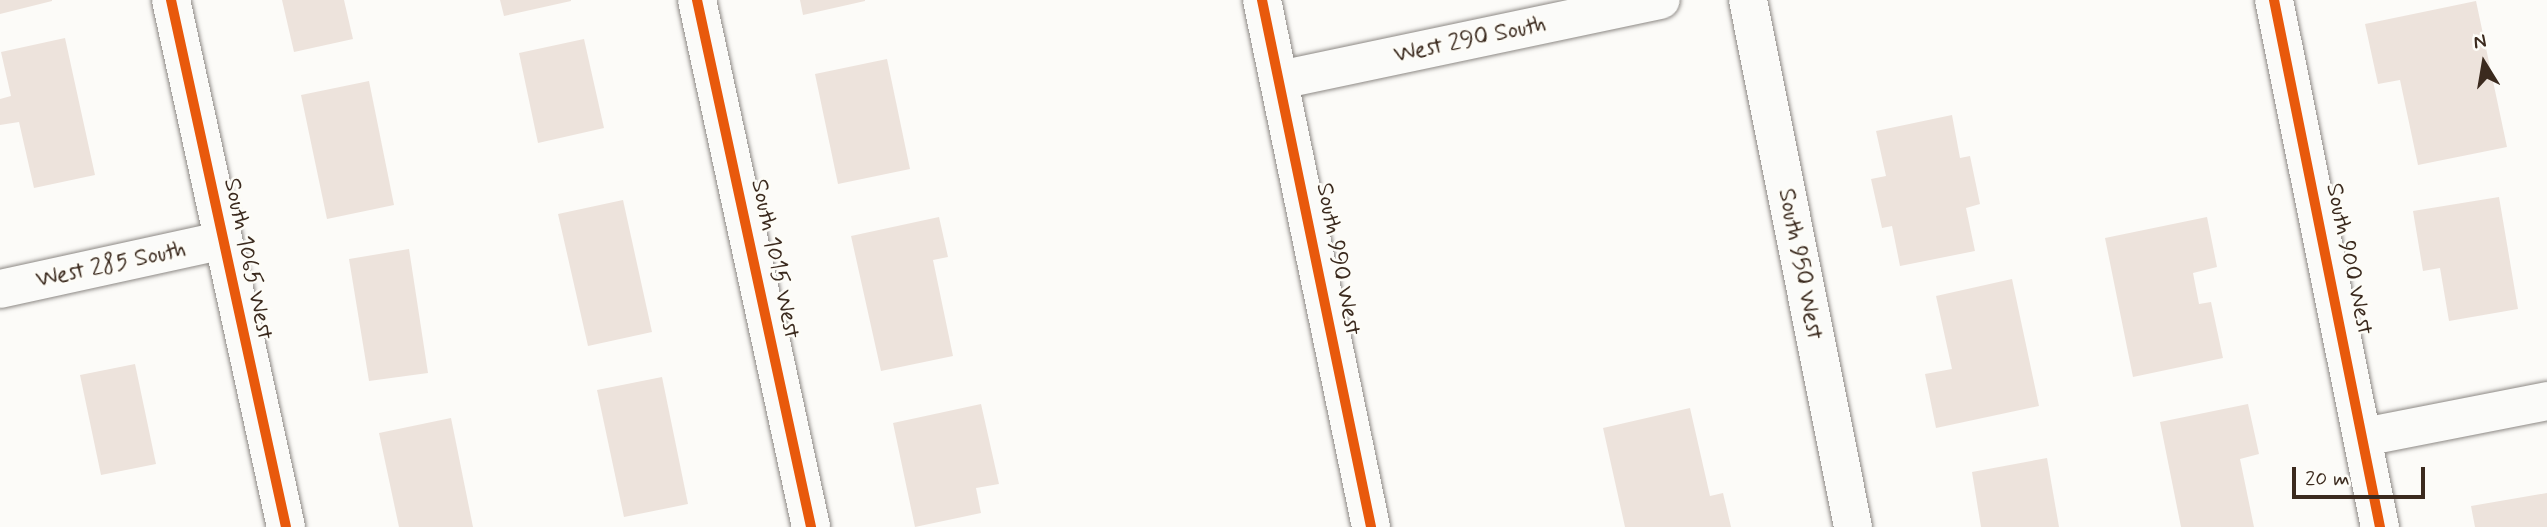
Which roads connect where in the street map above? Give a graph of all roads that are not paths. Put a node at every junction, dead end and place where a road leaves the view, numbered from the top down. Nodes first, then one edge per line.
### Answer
1 (171, 0) edge
2 (698, 0) edge
3 (1262, 0) edge
4 (1661, 0) edge
5 (1748, 0) edge
6 (2274, 0) edge
7 (1280, 80) junction
8 (221, 241) junction
9 (0, 289) edge
10 (2547, 401) edge
11 (2364, 437) junction
12 (286, 527) edge
13 (811, 527) edge
14 (1371, 527) edge
15 (1853, 527) edge
16 (2380, 527) edge

1 - 8 street, South 1065 West
2 - 13 street, South 1015 West
3 - 7 street, South 990 West
4 - 7 street, West 290 South
5 - 15 street, South 950 West
6 - 11 street, South 900 West
7 - 14 street, South 990 West
8 - 9 street, West 285 South
8 - 12 street, South 1065 West
10 - 11 street
11 - 16 street, South 900 West

